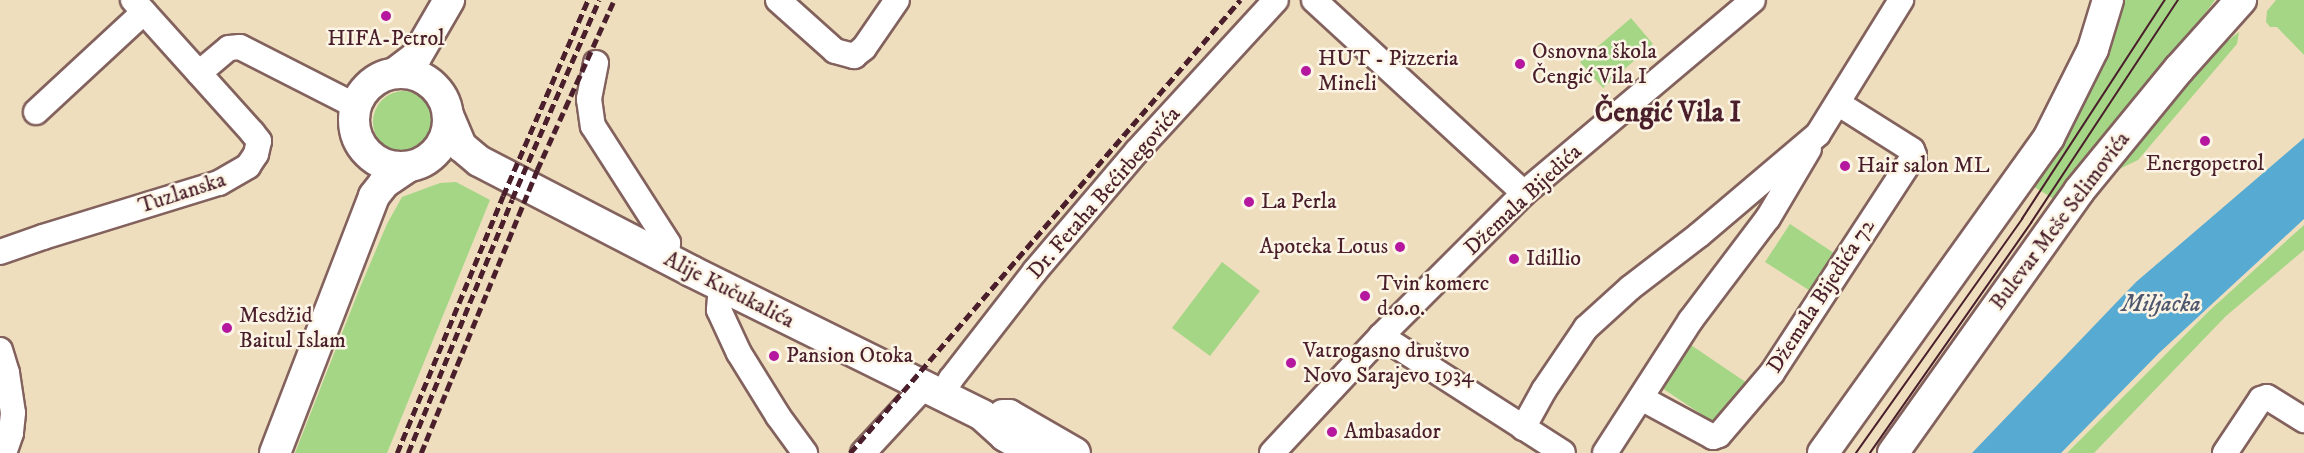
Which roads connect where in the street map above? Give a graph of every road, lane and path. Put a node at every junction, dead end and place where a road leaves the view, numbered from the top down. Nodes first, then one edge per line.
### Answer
1 (449, 0) edge
2 (778, 0) edge
3 (897, 0) edge
4 (1276, 0) edge
5 (1314, 0) edge
6 (1753, 0) edge
7 (1901, 0) edge
8 (2108, 0) edge
9 (2241, 0) edge
10 (139, 6) edge
11 (425, 44) junction
12 (596, 63) dead end
13 (199, 73) junction
14 (395, 73) junction
15 (436, 88) junction
16 (1839, 104) junction
17 (356, 106) junction
18 (36, 112) dead end
19 (448, 115) junction
20 (1818, 134) junction
21 (365, 151) junction
22 (479, 160) junction
23 (415, 165) junction
24 (1524, 193) junction
25 (374, 196) junction
26 (0, 252) edge
27 (667, 259) junction
28 (721, 286) junction
29 (1381, 336) junction
30 (0, 350) edge
31 (934, 390) junction
32 (1641, 398) junction
33 (982, 415) junction
34 (2304, 420) edge
35 (1523, 428) junction
36 (4, 453) edge
37 (275, 453) edge
38 (806, 453) edge
39 (863, 453) edge
40 (1033, 453) edge
41 (1075, 453) edge
42 (1272, 453) edge
43 (1563, 453) edge
44 (1605, 453) edge
45 (1823, 453) edge
46 (1893, 453) edge
47 (2225, 453) edge

1 - 11 main road
2 - 3 street
4 - 31 street, Dr. Fetaha Bećirbegovića
5 - 24 street
6 - 24 street, Džemala Bijedića
7 - 16 street
8 - 45 main road
9 - 46 main road, Bulevar Meše Selimovića
10 - 13 street, Tuzlanska
10 - 18 street, Tuzlanska
11 - 14 main road
11 - 15 main road
12 - 27 street
13 - 17 street
13 - 26 street, Tuzlanska
14 - 15 main road
14 - 17 main road
15 - 19 main road
16 - 20 street
16 - 32 street, Džemala Bijedića 72
17 - 21 main road
19 - 22 main road, Alije Kučukalića
19 - 23 main road
20 - 32 street
20 - 35 street
21 - 23 main road
21 - 25 main road
22 - 23 main road, Alije Kučukalića
22 - 27 main road, Alije Kučukalića
23 - 25 main road
24 - 29 street, Džemala Bijedića
25 - 37 main road
27 - 28 main road, Alije Kučukalića
28 - 31 main road, Alije Kučukalića
28 - 38 street
29 - 35 street
29 - 42 street, Džemala Bijedića
30 - 36 street
31 - 33 main road, Alije Kučukalića
31 - 39 street
32 - 44 street
33 - 40 main road, Alije Kučukalića
33 - 41 main road, Alije Kučukalića
34 - 47 street
35 - 43 street

